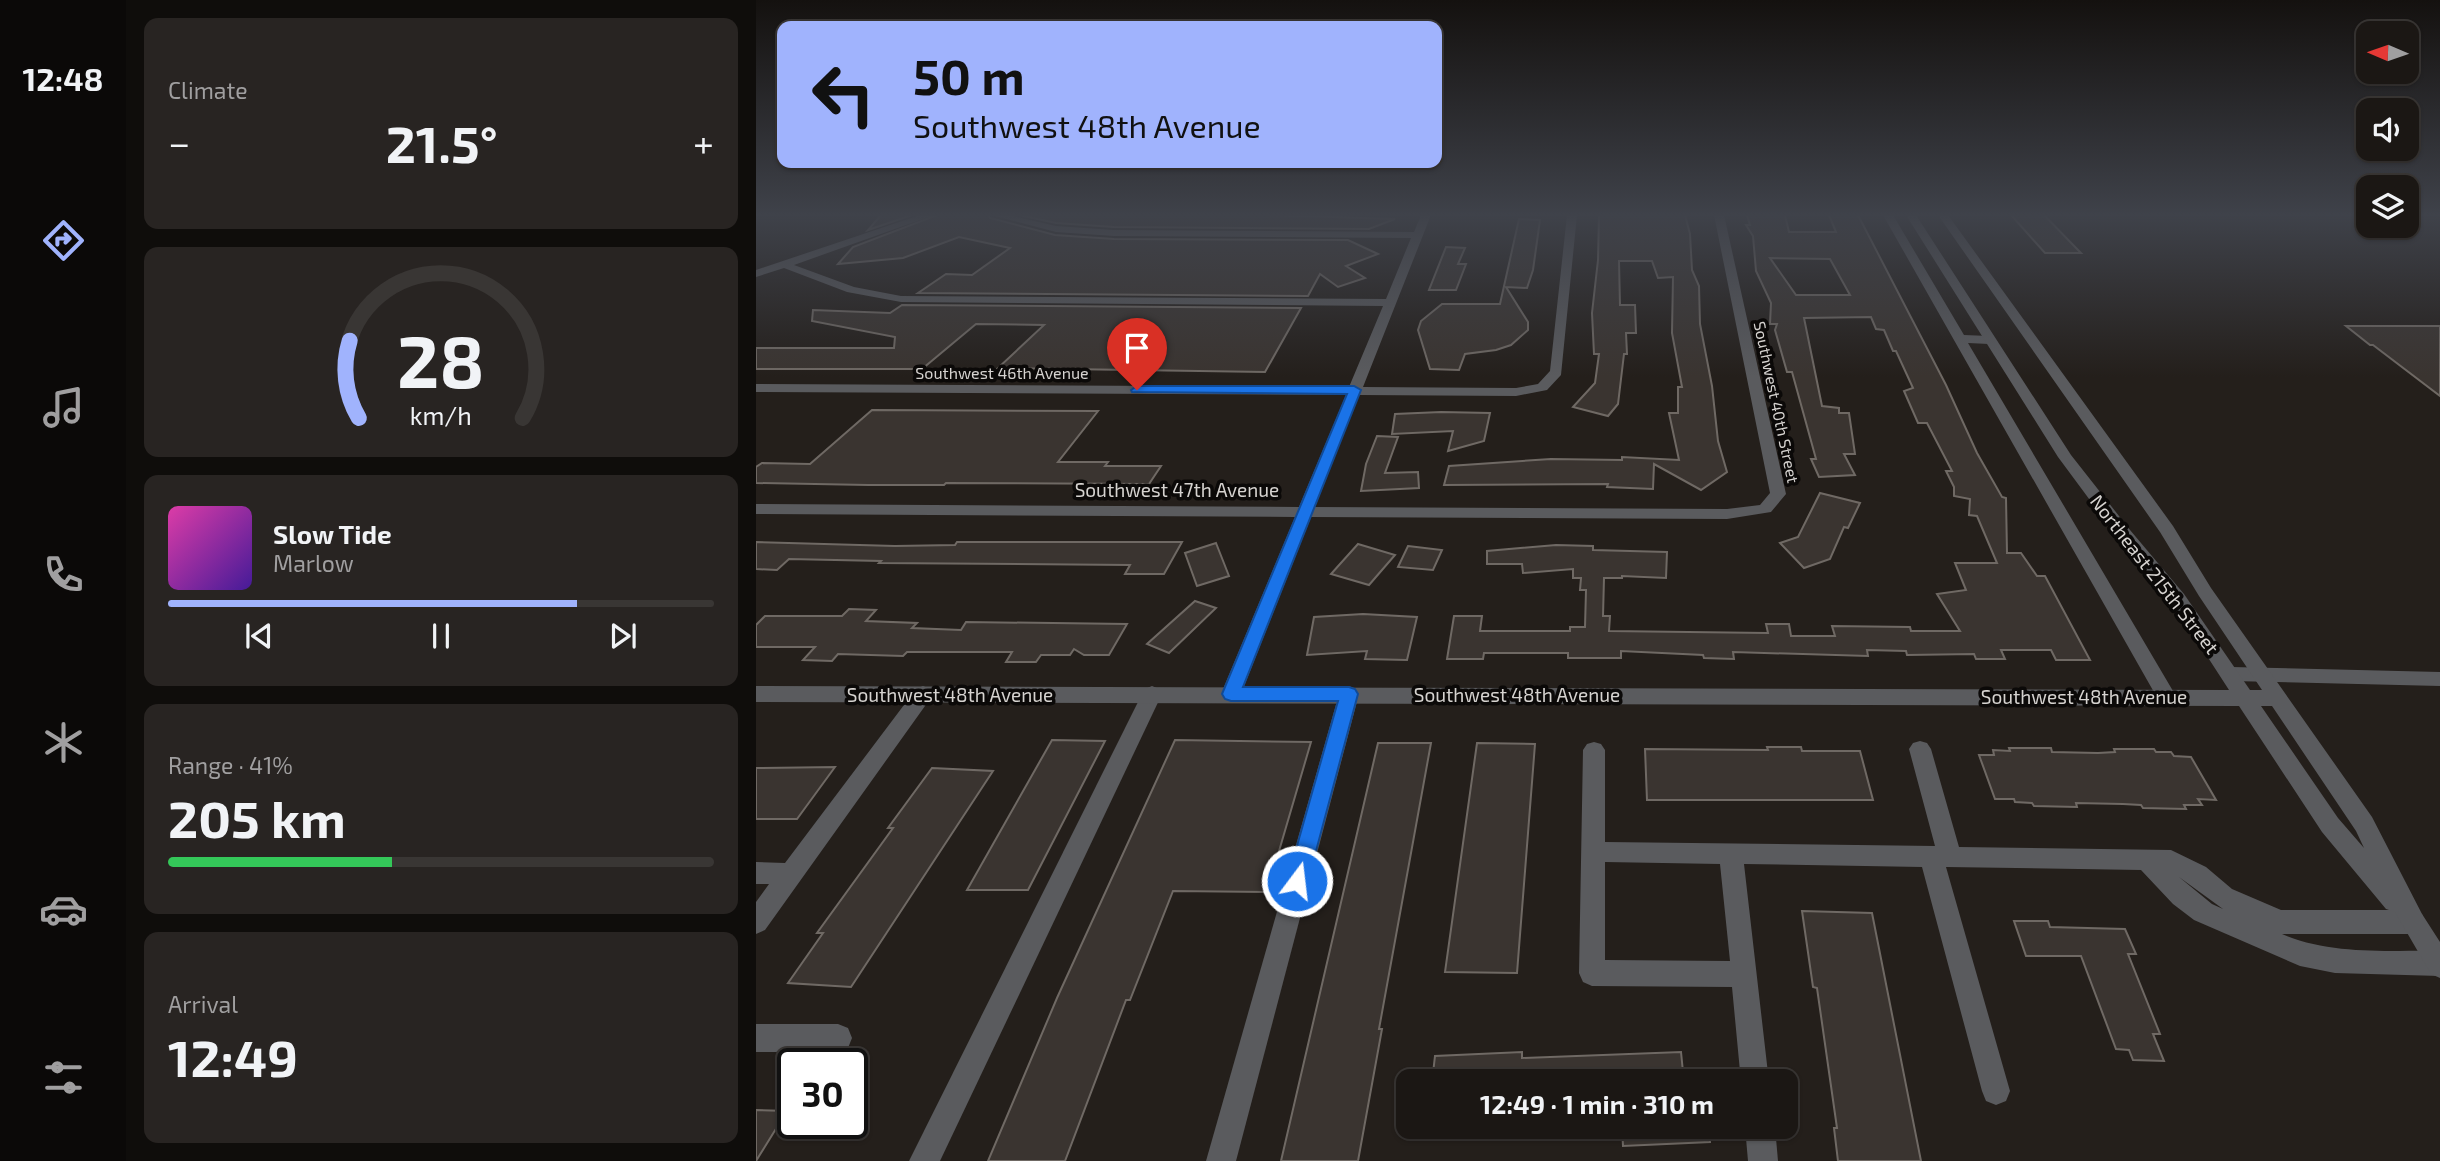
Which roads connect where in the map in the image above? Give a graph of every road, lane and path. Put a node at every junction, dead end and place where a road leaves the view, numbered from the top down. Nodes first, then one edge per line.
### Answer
1 (796, 269) edge
2 (1404, 269) edge
3 (1566, 269) edge
4 (1730, 269) edge
5 (1919, 269) edge
6 (1945, 269) edge
7 (1982, 269) edge
8 (1390, 303) junction
9 (1960, 339) junction
10 (1989, 340) junction
11 (756, 388) edge
12 (1354, 390) junction
13 (756, 509) edge
14 (1765, 509) joint
15 (1304, 511) junction
16 (2231, 674) junction
17 (2262, 674) junction
18 (2440, 679) edge
19 (756, 694) edge
20 (923, 694) junction
21 (1152, 694) junction
22 (1231, 694) junction
23 (1349, 694) junction
24 (2166, 696) junction
25 (2245, 697) junction
26 (2277, 698) junction
27 (1920, 749) dead end
28 (1594, 751) dead end
29 (1593, 852) junction
30 (1731, 854) junction
31 (1940, 856) junction
32 (2146, 859) junction
33 (756, 873) edge
34 (792, 874) junction
35 (756, 922) edge
36 (2413, 922) junction
37 (2440, 965) edge
38 (1744, 974) junction
39 (756, 1038) edge
40 (838, 1038) dead end
41 (1754, 1069) edge
42 (1996, 1091) dead end
43 (1760, 1139) edge
44 (924, 1161) edge
45 (1221, 1161) edge
46 (1763, 1161) edge

1 - 8 street
2 - 8 street
3 - 12 street, Southwest 46th Avenue
4 - 14 street, Southwest 40th Street
5 - 9 street
6 - 10 street, Northeast 215th Street
7 - 17 street, Northeast 215th Street
8 - 12 street
9 - 10 street
9 - 24 street
10 - 16 street, Northeast 215th Street
11 - 12 street, Southwest 46th Avenue
12 - 15 street
13 - 15 street, Southwest 47th Avenue
14 - 15 street, Southwest 47th Avenue
15 - 22 street
16 - 17 street
16 - 25 street, Northeast 215th Street
17 - 18 street
17 - 26 street, Northeast 215th Street
19 - 20 street, Southwest 48th Avenue
20 - 21 street, Southwest 48th Avenue
20 - 34 street
21 - 22 street, Southwest 48th Avenue
21 - 44 street
22 - 23 street, Southwest 48th Avenue
23 - 24 street, Southwest 48th Avenue
23 - 45 street
24 - 25 street, Southwest 48th Avenue
25 - 26 street, Southwest 48th Avenue
25 - 36 street, Northeast 215th Street
26 - 36 street, Northeast 215th Street
27 - 31 street
28 - 29 street
29 - 30 street
29 - 38 street
30 - 31 street
30 - 38 street
31 - 32 street
31 - 42 street
32 - 36 street
32 - 37 street
33 - 34 street
34 - 35 street
36 - 37 street, Northeast 215th Street
38 - 41 street
39 - 40 street
43 - 46 street

